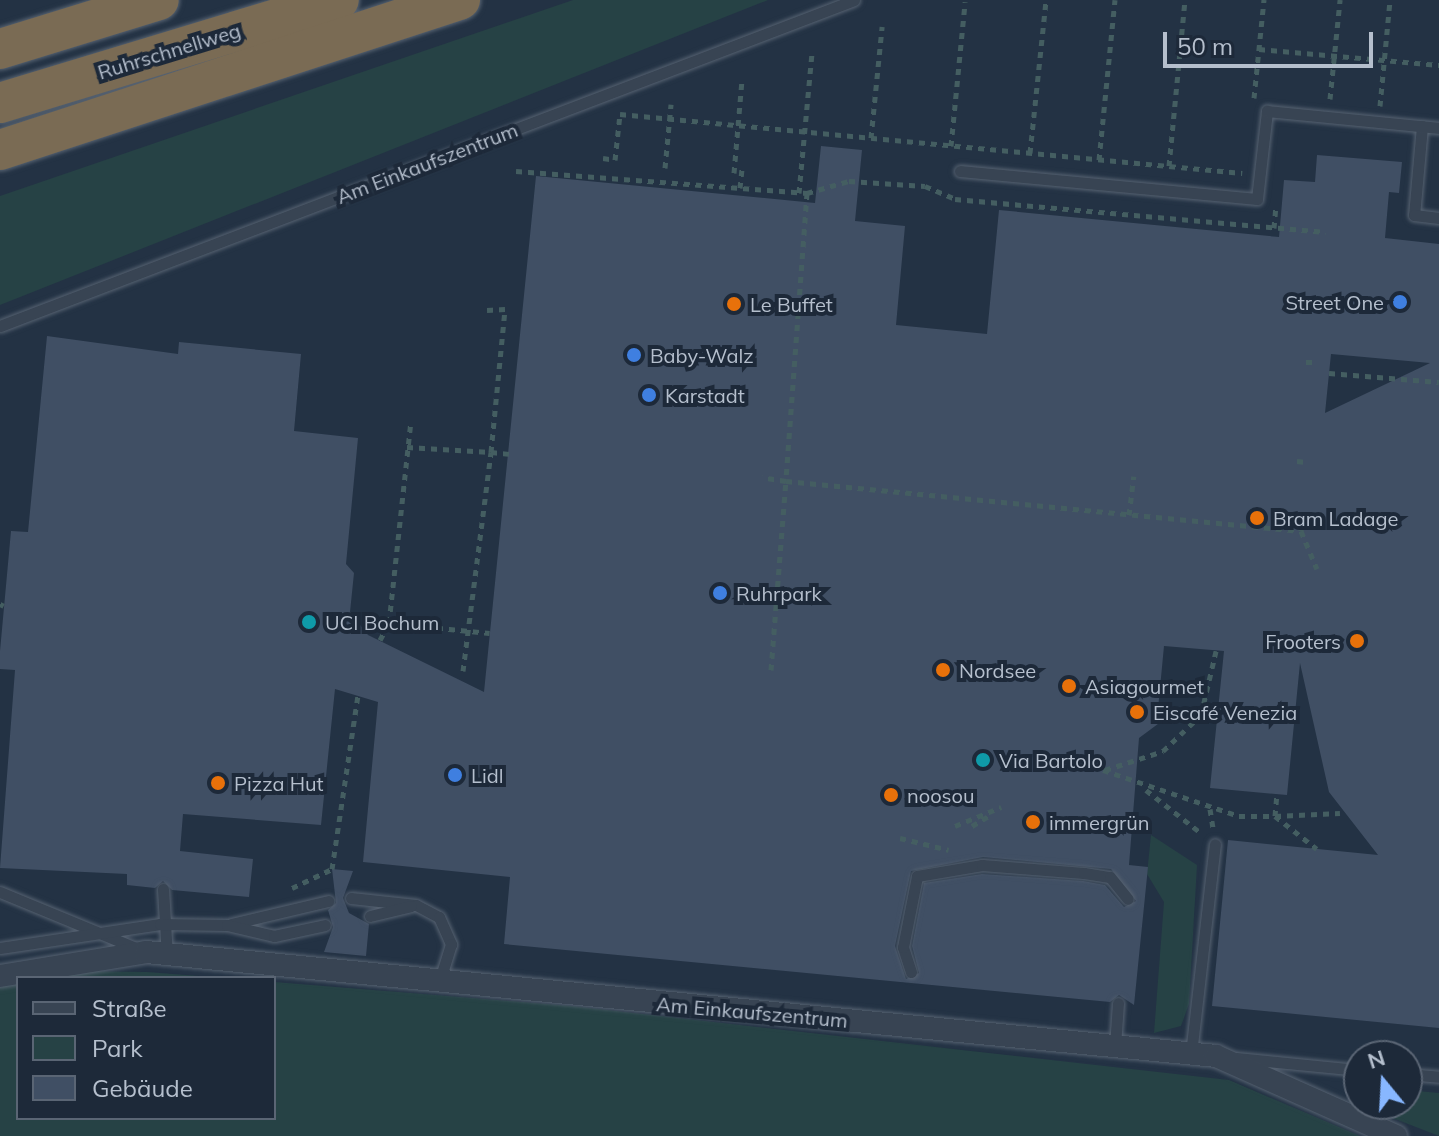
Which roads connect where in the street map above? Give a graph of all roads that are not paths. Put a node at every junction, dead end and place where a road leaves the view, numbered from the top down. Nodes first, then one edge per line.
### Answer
1 (159, 0) edge
2 (339, 0) edge
3 (460, 0) edge
4 (854, 0) edge
5 (5, 47) edge
6 (0, 103) edge
7 (1422, 126) junction
8 (1439, 128) edge
9 (0, 150) edge
10 (960, 171) dead end
11 (1439, 218) edge
12 (0, 326) edge
13 (1215, 844) road end
14 (163, 889) dead end
15 (0, 892) edge
16 (351, 898) dead end
17 (1128, 899) dead end
18 (328, 901) dead end
19 (416, 905) junction
20 (370, 916) dead end
21 (160, 924) junction
22 (227, 925) junction
23 (325, 925) dead end
24 (86, 932) junction
25 (0, 948) edge
26 (156, 954) junction
27 (911, 972) dead end
28 (0, 976) edge
29 (438, 983) junction
30 (1118, 1003) dead end
31 (1115, 1046) junction
32 (1191, 1054) junction
33 (1216, 1056) junction
34 (1343, 1068) edge
35 (1396, 1136) edge

1 - 5 highway
2 - 6 highway, Ruhrschnellweg
3 - 9 highway
4 - 12 lane, Am Einkaufszentrum
7 - 8 lane
7 - 10 lane
7 - 11 lane
13 - 32 lane
14 - 21 lane
15 - 24 lane, Am Einkaufszentrum
16 - 19 lane
17 - 27 lane
18 - 22 lane
19 - 20 lane
19 - 29 lane
21 - 22 lane
21 - 24 lane
21 - 26 lane
22 - 23 lane
24 - 25 lane
24 - 26 lane, Am Einkaufszentrum
26 - 28 street, Am Einkaufszentrum
26 - 29 street, Am Einkaufszentrum
29 - 31 street, Am Einkaufszentrum
30 - 31 lane
31 - 32 street, Am Einkaufszentrum
32 - 33 street, Am Einkaufszentrum
33 - 34 lane, Am Einkaufszentrum
33 - 35 street

